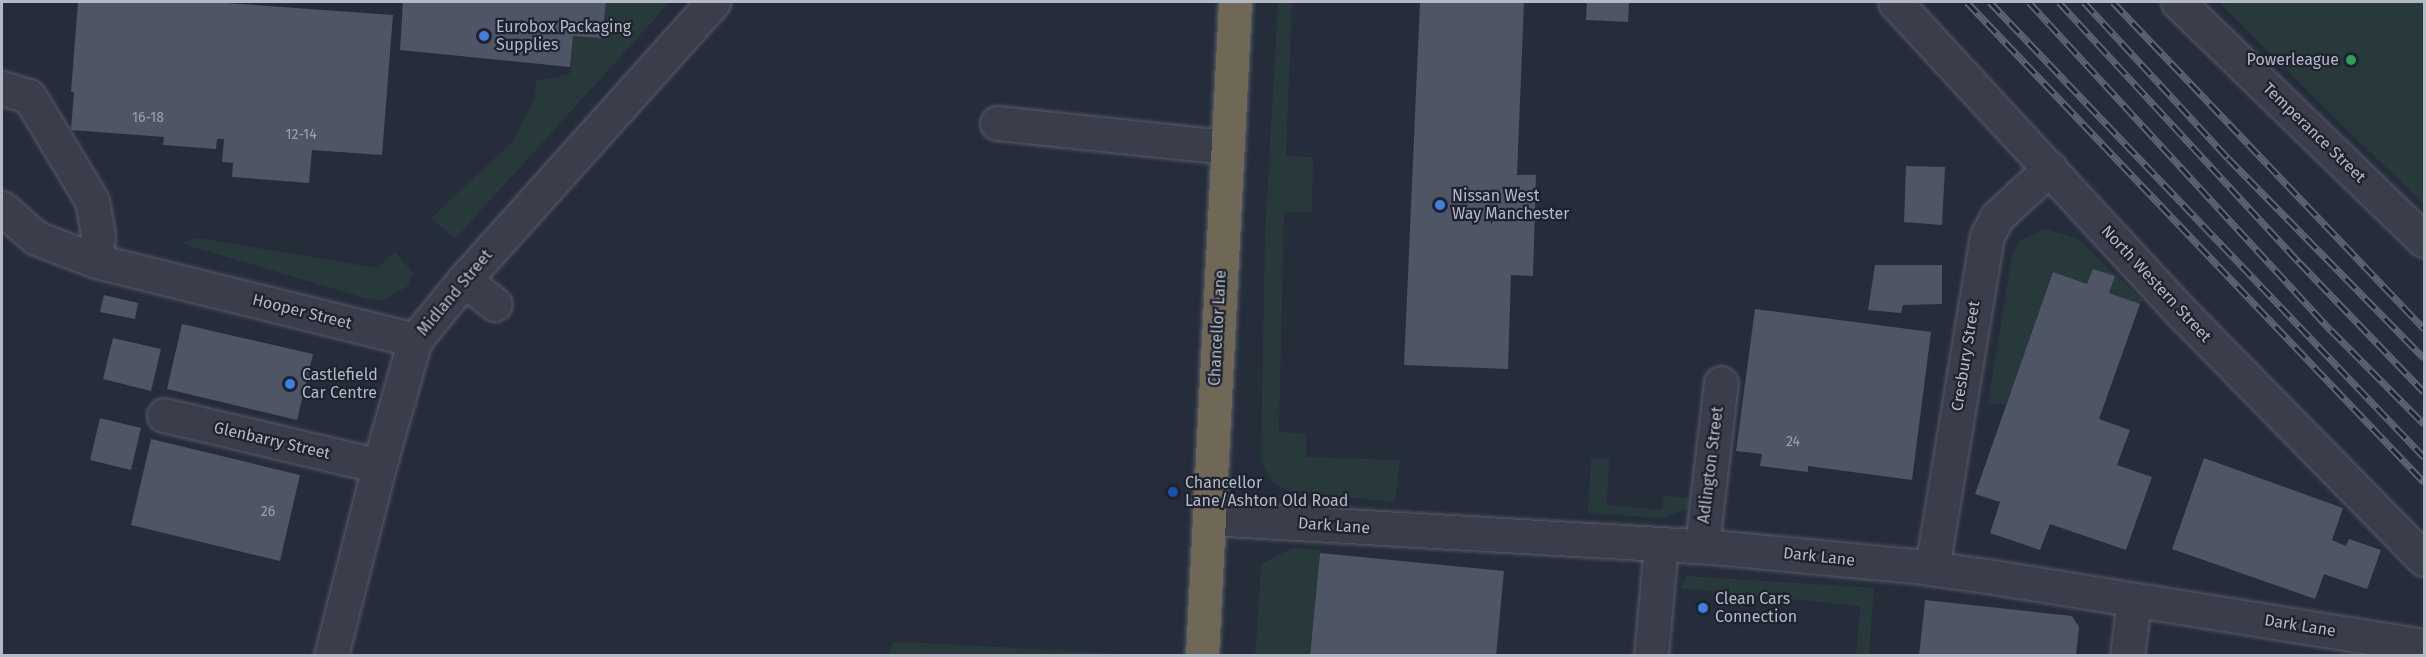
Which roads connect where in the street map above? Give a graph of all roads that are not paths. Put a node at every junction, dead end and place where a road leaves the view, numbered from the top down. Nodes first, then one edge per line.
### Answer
1 (713, 2) edge
2 (1235, 2) edge
3 (1895, 2) edge
4 (2178, 2) edge
5 (2, 88) edge
6 (997, 123) dead end
7 (1227, 147) junction
8 (2050, 168) junction
9 (2, 208) edge
10 (2424, 240) edge
11 (96, 261) junction
12 (464, 280) junction
13 (495, 304) dead end
14 (415, 340) junction
15 (1721, 383) dead end
16 (164, 415) dead end
17 (379, 466) junction
18 (1209, 518) junction
19 (1661, 545) junction
20 (1702, 546) junction
21 (2424, 559) edge
22 (1932, 568) junction
23 (2134, 600) junction
24 (2424, 646) edge
25 (331, 656) edge
26 (1202, 656) edge
27 (1651, 656) edge
28 (2127, 656) edge
29 (2422, 656) edge

1 - 12 street, Midland Street
2 - 7 highway, Chancellor Lane
3 - 8 street, North Western Street
4 - 10 street, Temperance Street
5 - 11 street
6 - 7 street
7 - 18 highway, Chancellor Lane
8 - 21 street, North Western Street
8 - 22 street, Cresbury Street
9 - 11 street, Hooper Street
11 - 14 street, Hooper Street
12 - 13 street
12 - 14 street, Midland Street
14 - 17 street, Midland Street
15 - 20 street, Adlington Street
16 - 17 street, Glenbarry Street
17 - 25 street, Midland Street
18 - 19 street, Dark Lane
18 - 26 highway, Chancellor Lane
19 - 20 street, Dark Lane
19 - 27 street
20 - 22 street, Dark Lane
22 - 23 street, Dark Lane
23 - 24 street, Dark Lane
23 - 28 street
24 - 29 street

